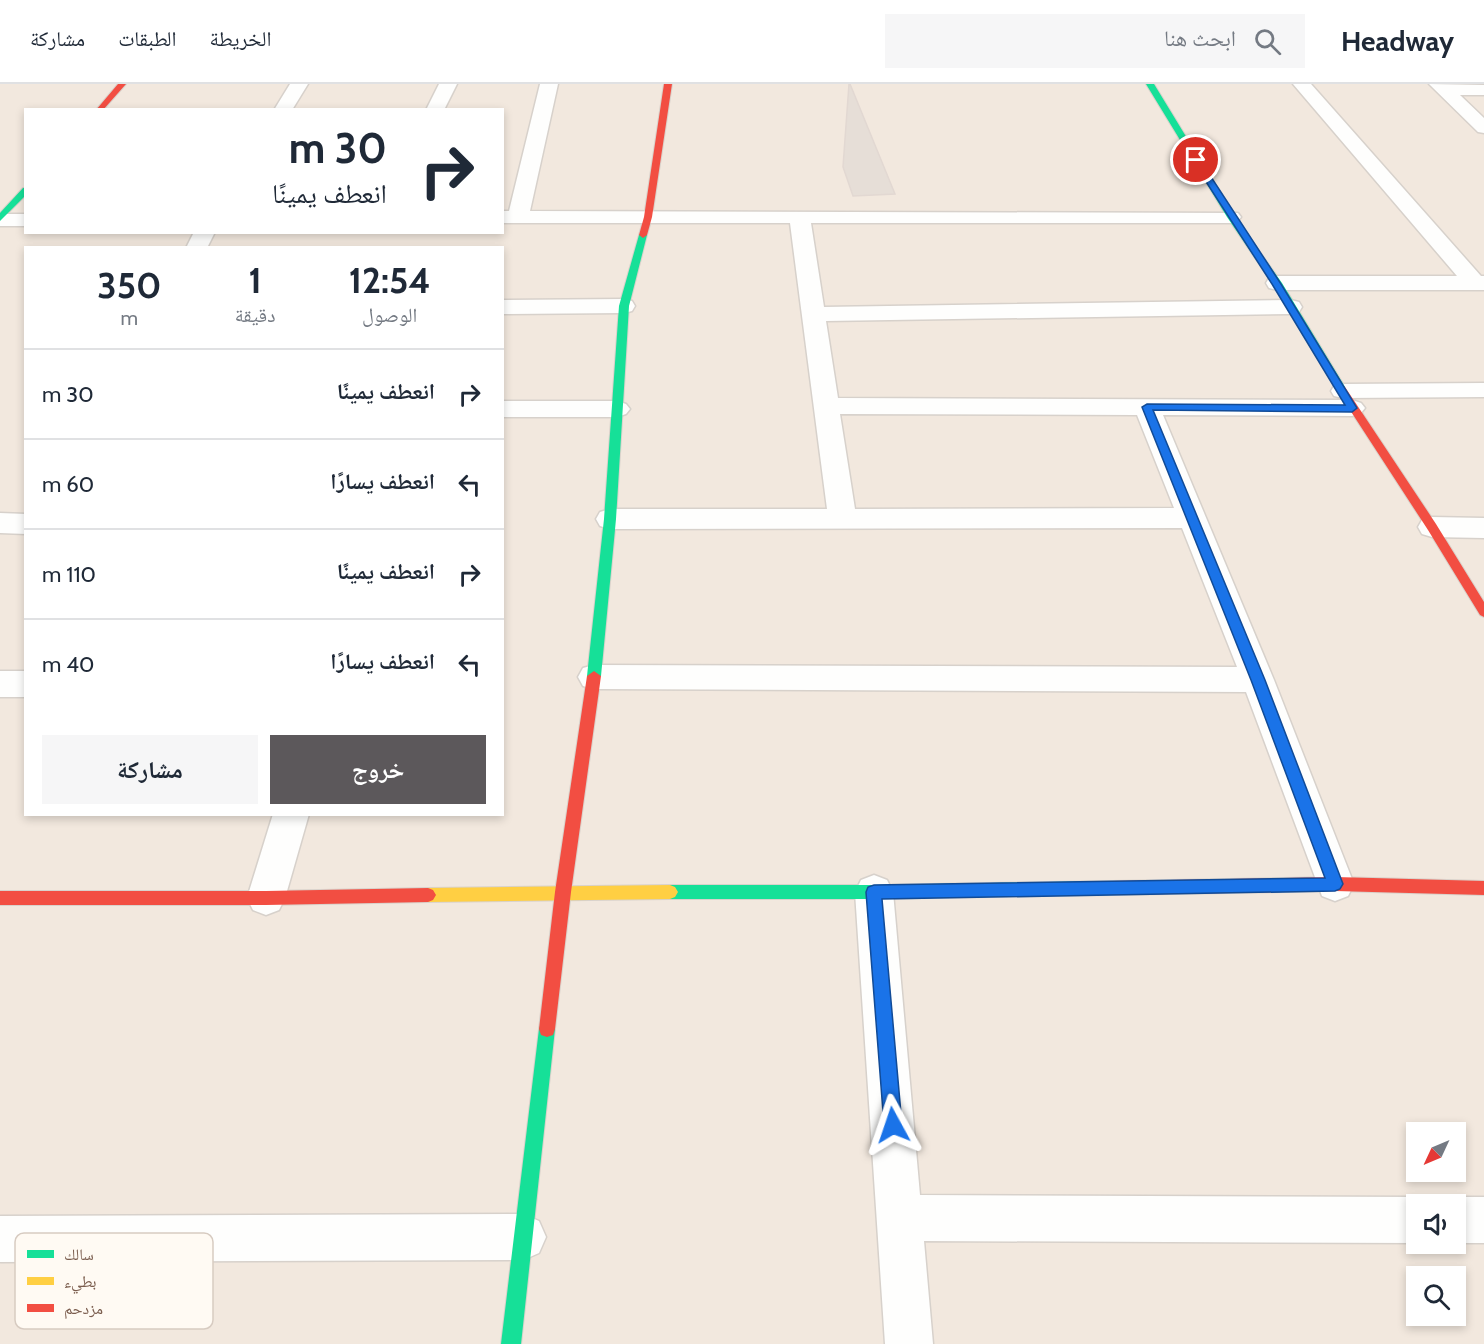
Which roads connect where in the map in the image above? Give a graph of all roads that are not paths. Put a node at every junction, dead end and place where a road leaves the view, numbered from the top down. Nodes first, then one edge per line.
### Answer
1 (122, 84) edge
2 (299, 84) edge
3 (448, 84) edge
4 (549, 84) edge
5 (668, 84) edge
6 (1150, 84) edge
7 (1302, 84) edge
8 (1441, 87) edge
9 (1484, 90) edge
10 (101, 108) edge
11 (284, 108) edge
12 (436, 108) edge
13 (1484, 128) edge
14 (24, 192) edge
15 (510, 217) edge
16 (648, 217) junction
17 (1231, 217) junction
18 (800, 218) junction
19 (0, 219) edge
20 (24, 220) edge
21 (1479, 283) edge
22 (1276, 284) junction
23 (624, 306) junction
24 (504, 307) edge
25 (1291, 307) junction
26 (813, 314) junction
27 (1484, 390) edge
28 (1347, 400) junction
29 (826, 406) junction
30 (1147, 407) junction
31 (504, 409) edge
32 (617, 409) junction
33 (1192, 518) junction
34 (610, 519) junction
35 (842, 519) junction
36 (1432, 527) junction
37 (1484, 528) edge
38 (1484, 612) edge
39 (594, 677) junction
40 (1258, 680) junction
41 (0, 684) edge
42 (24, 684) edge
43 (290, 816) edge
44 (1335, 884) junction
45 (1484, 888) edge
46 (563, 892) junction
47 (874, 892) junction
48 (0, 898) edge
49 (266, 898) junction
50 (901, 1218) junction
51 (1406, 1220) edge
52 (1466, 1220) edge
53 (1484, 1220) edge
54 (523, 1237) junction
55 (213, 1238) edge
56 (0, 1239) edge
57 (15, 1239) edge
58 (510, 1344) edge
59 (909, 1344) edge

1 - 10 street
2 - 11 street
3 - 12 street
4 - 15 street
5 - 16 street
6 - 17 street
7 - 21 street
8 - 9 street
8 - 13 street
14 - 19 street
15 - 16 street
16 - 18 street
16 - 23 street
17 - 18 street
17 - 22 street
18 - 26 street
19 - 20 street
21 - 22 street
22 - 25 street
23 - 24 street
23 - 32 street
25 - 26 street
25 - 28 street
26 - 29 street
27 - 28 street
28 - 30 street
28 - 36 street
29 - 30 street
29 - 35 street
30 - 33 street
31 - 32 street
32 - 34 street
33 - 35 street
33 - 40 street
34 - 35 street
34 - 39 street
36 - 37 street
36 - 38 street
39 - 40 street
39 - 46 street
40 - 44 street
41 - 42 street
43 - 49 street
44 - 45 street
44 - 47 street
46 - 47 street
46 - 49 street
46 - 54 street
47 - 50 street
48 - 49 street
50 - 51 street
50 - 59 street
52 - 53 street
54 - 55 street
54 - 58 street
56 - 57 street

